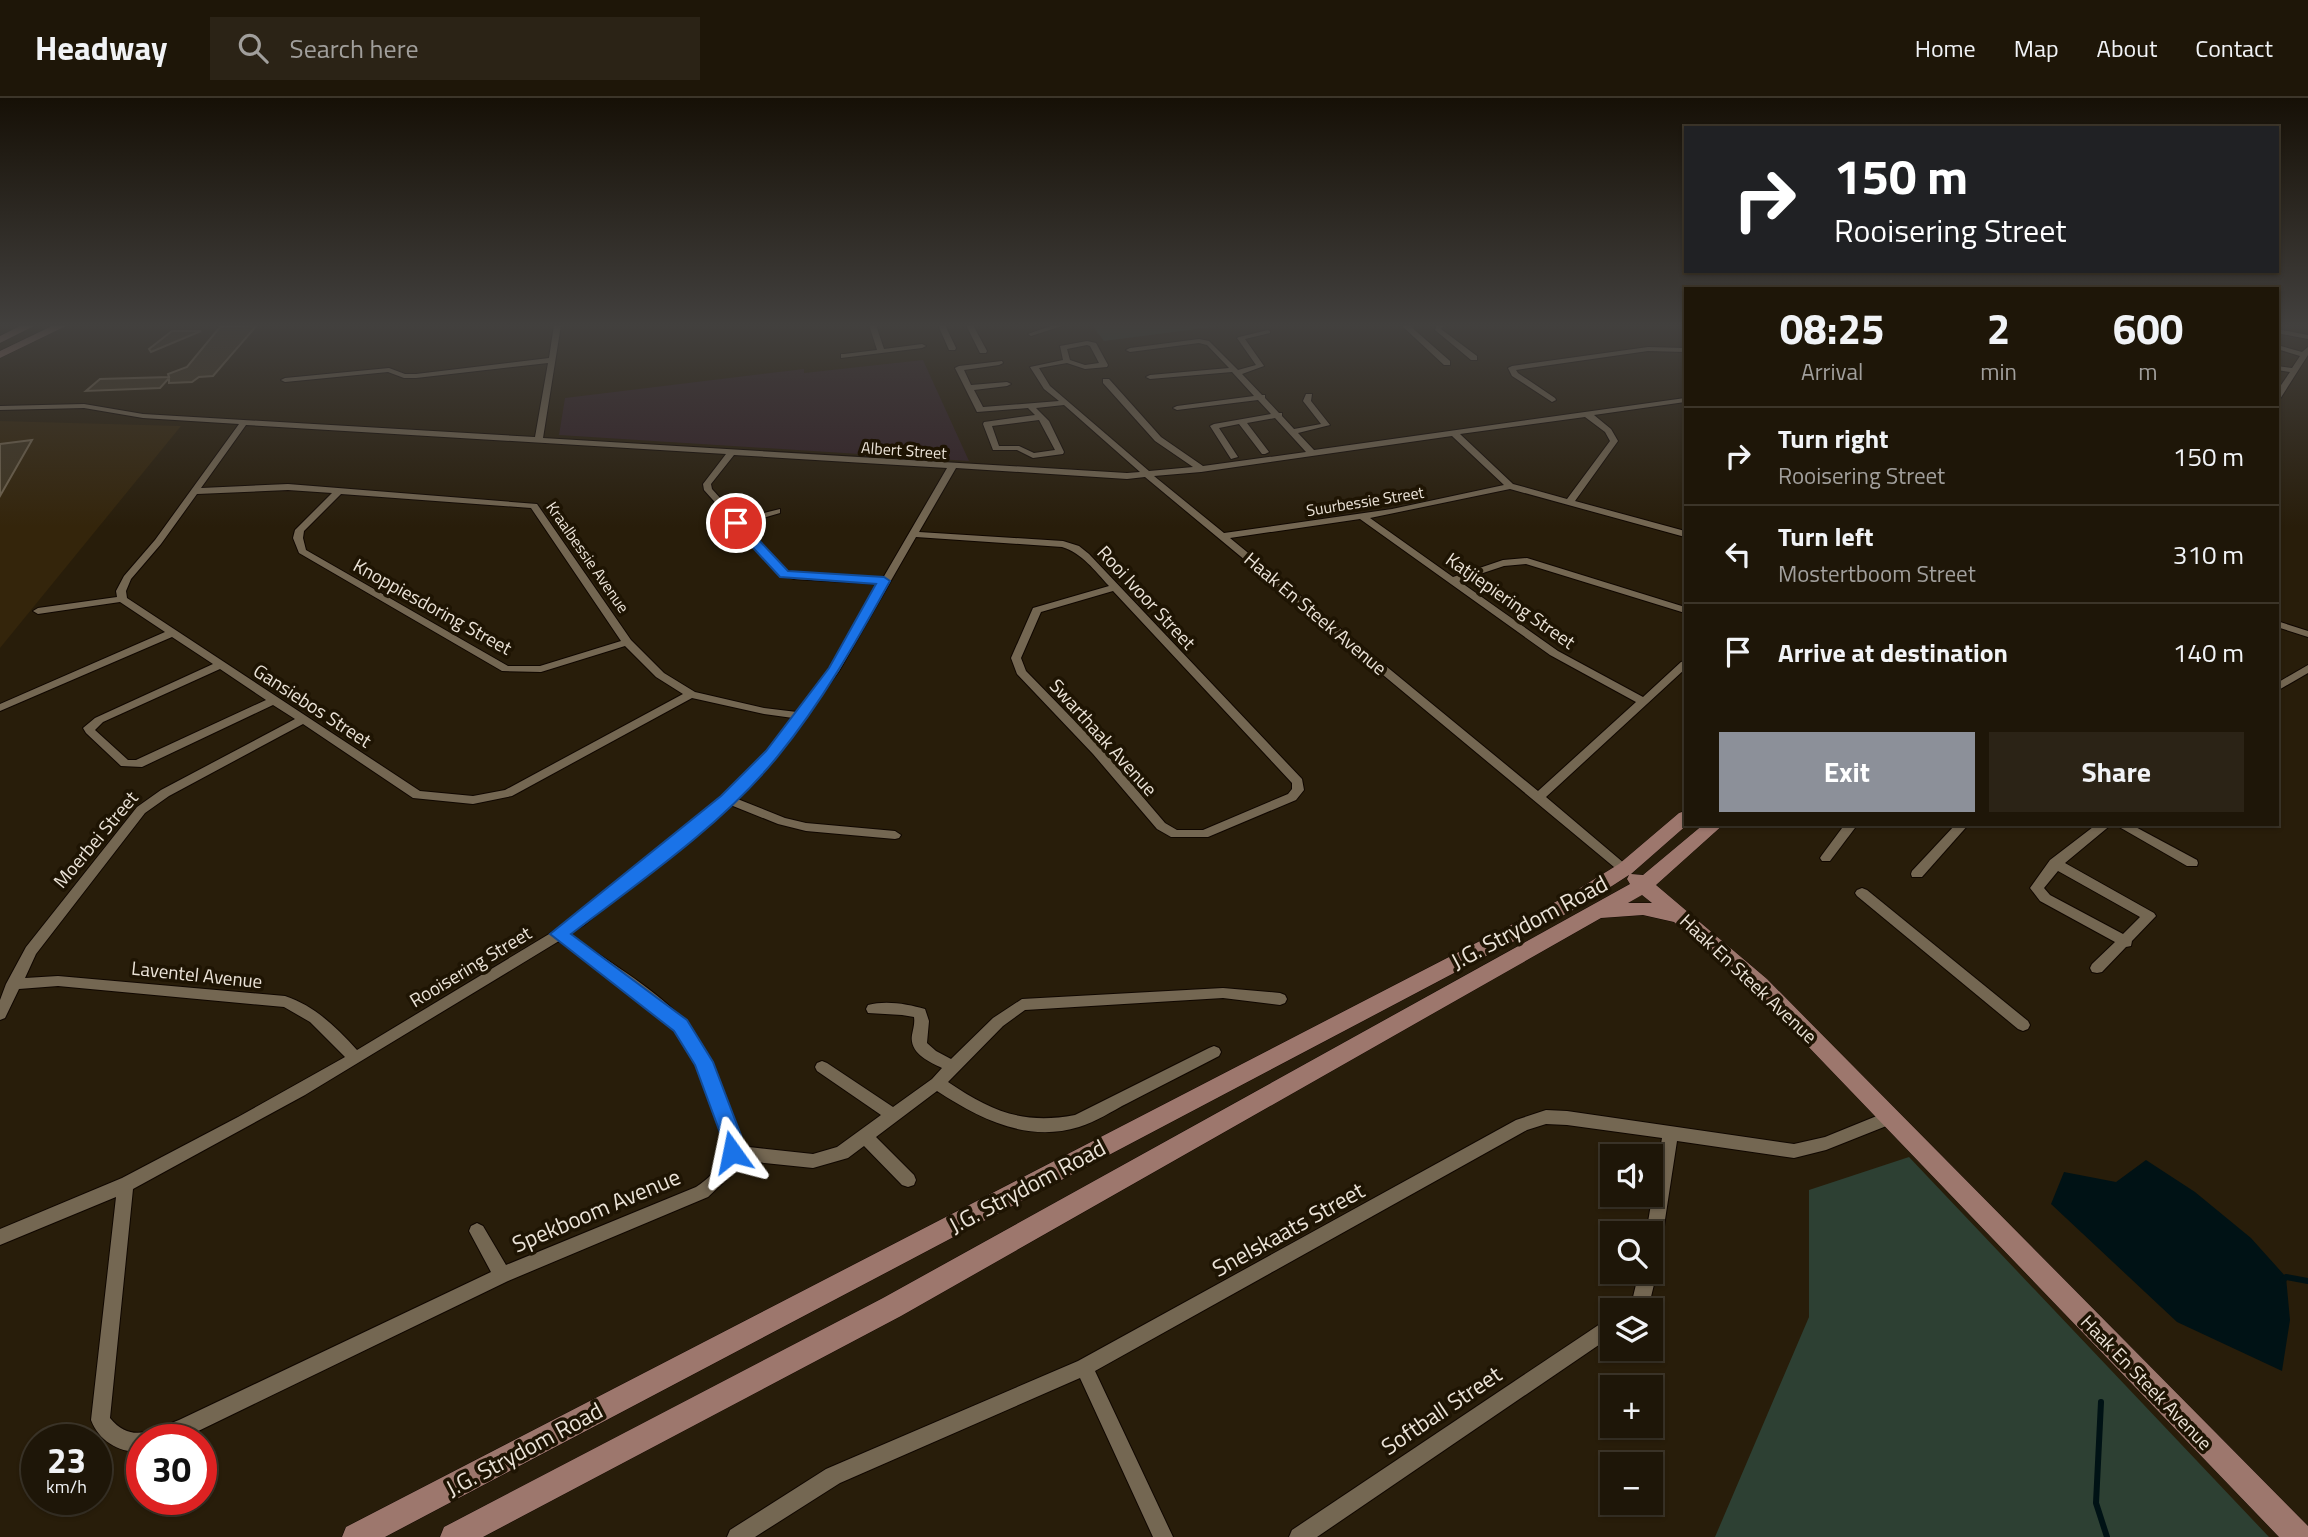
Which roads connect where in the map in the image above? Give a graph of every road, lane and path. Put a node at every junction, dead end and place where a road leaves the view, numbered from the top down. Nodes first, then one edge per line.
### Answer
1 (547, 392) edge
2 (970, 392) edge
3 (1053, 392) edge
4 (1116, 392) edge
5 (1257, 392) edge
6 (1541, 392) edge
7 (1309, 396) dead end
8 (1262, 397) junction
9 (1552, 400) dead end
10 (1684, 400) edge
11 (1065, 403) junction
12 (1030, 406) junction
13 (0, 408) edge
14 (1177, 408) dead end
15 (117, 412) junction
16 (0, 414) edge
17 (1587, 414) junction
18 (1279, 415) junction
19 (1041, 417) junction
20 (245, 421) junction
21 (1241, 421) junction
22 (1294, 432) junction
23 (1454, 433) junction
24 (539, 440) junction
25 (732, 452) junction
26 (1265, 452) dead end
27 (1312, 453) junction
28 (1234, 457) dead end
29 (952, 467) junction
30 (1201, 469) junction
31 (1148, 475) junction
32 (1510, 486) junction
33 (195, 491) junction
34 (339, 491) junction
35 (1569, 503) junction
36 (777, 511) dead end
37 (1363, 517) junction
38 (736, 523) junction
39 (915, 534) junction
40 (1684, 534) edge
41 (1222, 536) junction
42 (1452, 580) junction
43 (884, 581) junction
44 (1116, 586) junction
45 (122, 599) junction
46 (1684, 610) edge
47 (38, 611) dead end
48 (2279, 625) edge
49 (172, 633) junction
50 (2308, 634) edge
51 (627, 642) junction
52 (221, 665) junction
53 (1684, 665) edge
54 (2308, 668) edge
55 (2279, 687) edge
56 (691, 694) junction
57 (274, 700) junction
58 (1644, 702) junction
59 (0, 708) edge
60 (801, 716) junction
61 (304, 719) junction
62 (1298, 790) joint
63 (1539, 797) junction
64 (727, 799) junction
65 (1684, 818) edge
66 (1713, 826) edge
67 (1850, 826) edge
68 (1962, 826) edge
69 (2103, 826) edge
70 (2124, 826) edge
71 (895, 835) dead end
72 (1826, 858) dead end
73 (2055, 863) junction
74 (2192, 863) dead end
75 (1625, 869) junction
76 (1917, 874) dead end
77 (1644, 885) junction
78 (1862, 892) dead end
79 (1592, 915) junction
80 (1685, 918) junction
81 (559, 934) junction
82 (2126, 942) junction
83 (2097, 968) dead end
84 (13, 984) junction
85 (1280, 999) dead end
86 (873, 1009) dead end
87 (0, 1013) edge
88 (2022, 1025) dead end
89 (1214, 1052) dead end
90 (355, 1058) junction
91 (822, 1067) dead end
92 (954, 1067) junction
93 (937, 1083) junction
94 (893, 1115) junction
95 (1889, 1118) junction
96 (1670, 1135) junction
97 (866, 1138) junction
98 (732, 1152) junction
99 (908, 1180) dead end
100 (125, 1185) junction
101 (1656, 1221) edge
102 (477, 1231) dead end
103 (0, 1237) edge
104 (502, 1275) junction
105 (1600, 1333) edge
106 (1084, 1367) junction
107 (191, 1424) edge
108 (126, 1442) edge
109 (743, 1535) edge
110 (356, 1537) edge
111 (454, 1537) edge
112 (1163, 1537) edge
113 (1299, 1537) edge
114 (2299, 1537) edge

1 - 24 street
2 - 12 street
3 - 11 street, Haak En Steek Avenue
4 - 30 street
5 - 8 street
6 - 9 street
7 - 22 street
8 - 14 street
8 - 18 street
10 - 17 street, Albert Street
11 - 12 street
11 - 31 street, Haak En Steek Avenue
12 - 19 street
13 - 15 street, Albert Street
15 - 16 street, Albert Street
15 - 20 street, Albert Street
17 - 23 street, Albert Street
17 - 35 street
18 - 21 street
18 - 22 street
19 - 19 street
20 - 24 street, Albert Street
20 - 33 street
21 - 26 street
21 - 28 street
22 - 27 street
23 - 27 street, Albert Street
23 - 32 street
24 - 25 street, Albert Street
25 - 29 street, Albert Street
25 - 38 street
27 - 30 street, Albert Street
29 - 31 street, Albert Street
29 - 39 street, Rooisering Street
30 - 31 street, Albert Street
31 - 41 street, Haak En Steek Avenue
32 - 35 street
32 - 37 street, Suurbessie Street
33 - 34 street, Kraalbessie Avenue
33 - 45 street
34 - 51 street, Kraalbessie Avenue
34 - 51 street, Knoppiesdoring Street
35 - 40 street
36 - 38 street
37 - 41 street, Suurbessie Street
37 - 42 street, Katjiepiering Street
38 - 43 street
39 - 43 street, Rooisering Street
39 - 44 street, Rooi Ivoor Street
41 - 63 street, Haak En Steek Avenue
42 - 46 street
42 - 58 street, Katjiepiering Street
43 - 60 street, Rooisering Street
44 - 62 street, Rooi Ivoor Street
44 - 62 street, Swarthaak Avenue
45 - 47 street
45 - 49 street, Gansiebos Street
48 - 50 street
49 - 52 street, Gansiebos Street
49 - 59 street
51 - 56 street, Kraalbessie Avenue
52 - 57 street, Gansiebos Street
52 - 57 street
53 - 58 street
54 - 55 street
56 - 60 street, Kraalbessie Avenue
56 - 61 street, Gansiebos Street
57 - 61 street, Gansiebos Street
58 - 63 street
60 - 64 street, Rooisering Street
61 - 84 street, Moerbei Street
63 - 75 street, Haak En Steek Avenue
64 - 71 street
64 - 81 street, Rooisering Street
65 - 75 street, J.G. Strydom Road
66 - 77 street, J.G. Strydom Road
67 - 72 street
68 - 76 street
69 - 73 street
70 - 74 street
73 - 82 street
73 - 82 street
75 - 77 street, Haak En Steek Avenue
75 - 110 street, J.G. Strydom Road
77 - 79 street, J.G. Strydom Road
77 - 80 street, Haak En Steek Avenue
78 - 88 street
79 - 80 street
79 - 111 street, J.G. Strydom Road
80 - 95 street, Haak En Steek Avenue
81 - 90 street, Rooisering Street
81 - 98 street
82 - 83 street
84 - 87 street, Moerbei Street
84 - 90 street, Laventel Avenue
85 - 92 street
86 - 92 street
89 - 93 street
90 - 100 street, Rooisering Street
91 - 94 street
92 - 93 street
93 - 94 street
94 - 97 street
95 - 96 street, Snelskaats Street
95 - 114 street, Haak En Steek Avenue
96 - 101 street
96 - 106 street, Snelskaats Street
97 - 98 street
97 - 99 street
98 - 104 street, Spekboom Avenue
100 - 103 street, Rooisering Street
100 - 108 street
102 - 104 street, Spekboom Avenue
104 - 107 street, Spekboom Avenue
105 - 113 street, Softball Street
106 - 109 street, Snelskaats Street
106 - 112 street

